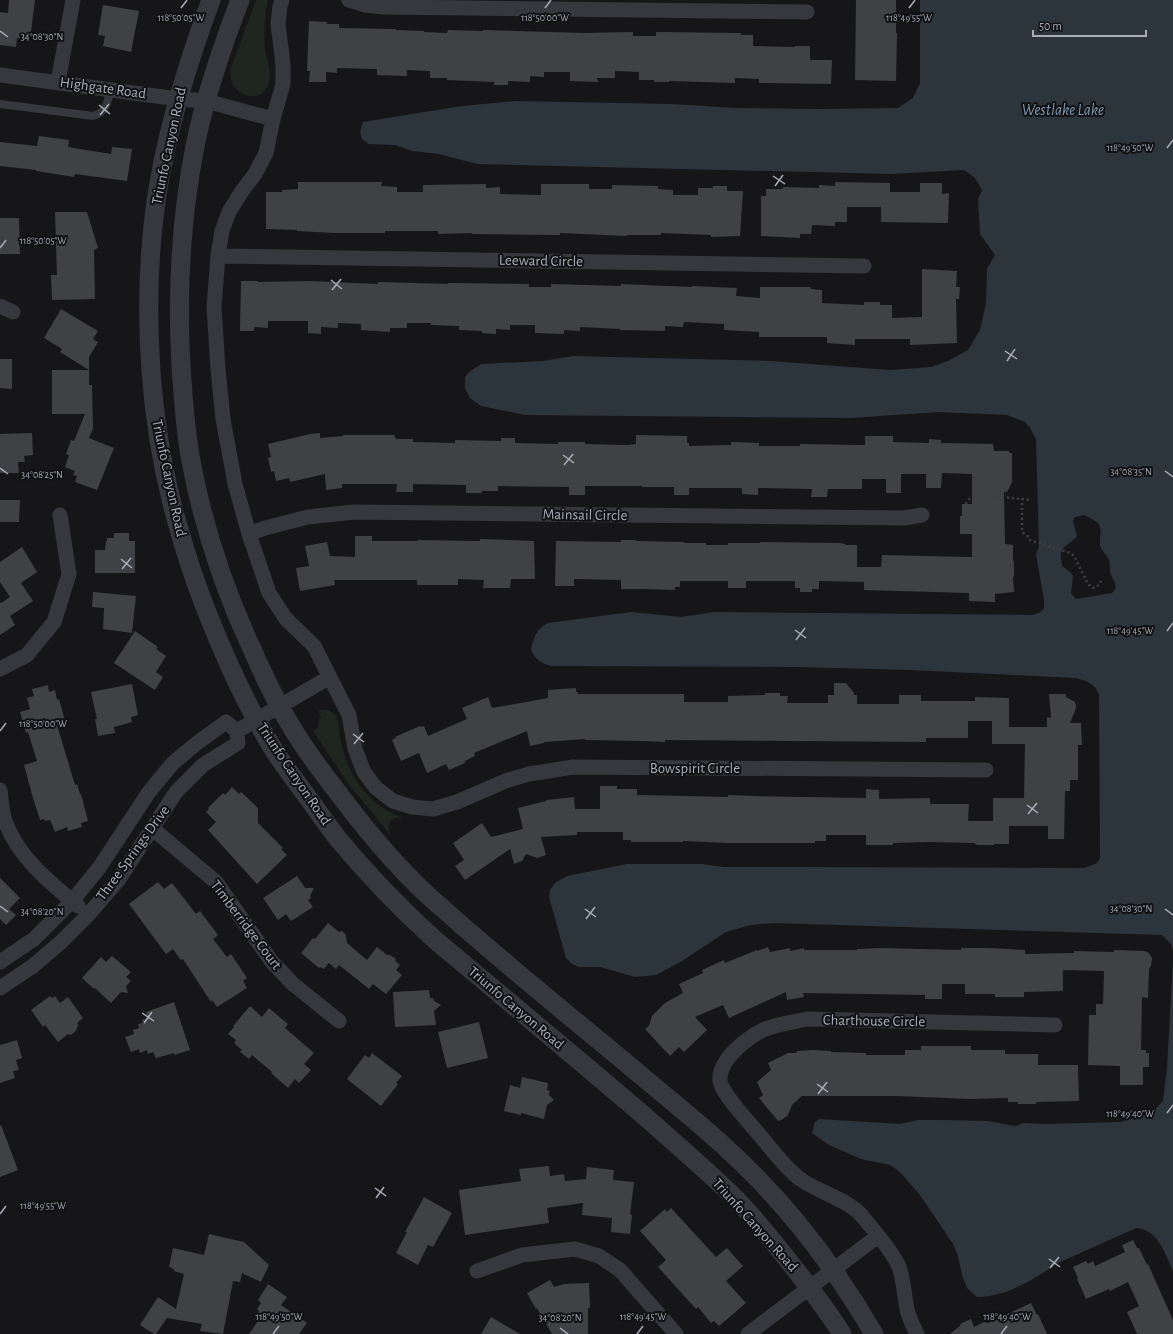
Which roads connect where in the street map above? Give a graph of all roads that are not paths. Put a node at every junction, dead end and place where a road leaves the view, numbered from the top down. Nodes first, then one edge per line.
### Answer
1 (72, 0) edge
2 (211, 0) edge
3 (240, 0) edge
4 (282, 0) edge
5 (348, 0) edge
6 (807, 12) dead end
7 (0, 75) edge
8 (58, 82) junction
9 (111, 89) junction
10 (178, 99) junction
11 (206, 101) junction
12 (0, 104) edge
13 (273, 119) junction
14 (218, 256) junction
15 (864, 266) dead end
16 (60, 515) dead end
17 (922, 515) dead end
18 (249, 534) junction
19 (0, 669) edge
20 (330, 677) junction
21 (279, 706) junction
22 (256, 719) junction
23 (237, 731) junction
24 (986, 770) dead end
25 (0, 790) edge
26 (153, 829) junction
27 (72, 901) junction
28 (88, 915) junction
29 (0, 962) edge
30 (0, 988) edge
31 (339, 1022) dead end
32 (1055, 1025) dead end
33 (878, 1236) junction
34 (833, 1270) junction
35 (477, 1271) dead end
36 (810, 1288) junction
37 (676, 1334) edge
38 (748, 1334) edge
39 (842, 1334) edge
40 (874, 1334) edge
41 (917, 1334) edge

1 - 8 street
2 - 10 street, Triunfo Canyon Road
3 - 11 street, Triunfo Canyon Road
4 - 13 street
5 - 6 street
7 - 8 street, Highgate Road
8 - 9 street, Highgate Road
9 - 10 street, Highgate Road
9 - 12 lane
10 - 11 street, Highgate Road
10 - 22 street, Triunfo Canyon Road
11 - 13 street, Triunfo Canyon Road
11 - 21 street, Triunfo Canyon Road
13 - 14 street
14 - 15 street, Leeward Circle
14 - 18 street
16 - 19 street
17 - 18 street, Mainsail Circle
18 - 20 street
20 - 21 street, Triunfo Canyon Road
20 - 24 street, Bowspirit Circle
21 - 22 street
21 - 34 street, Triunfo Canyon Road
22 - 23 street
22 - 36 street, Triunfo Canyon Road
23 - 26 street, Three Springs Drive
23 - 27 street, Three Springs Drive
25 - 27 street
26 - 28 street, Three Springs Drive
26 - 31 street, Timberridge Court
27 - 28 street
27 - 29 street, Three Springs Drive
28 - 30 street, Three Springs Drive
32 - 33 street, Charthouse Circle
33 - 34 street
33 - 41 street
34 - 36 street
34 - 40 street, Triunfo Canyon Road
35 - 37 street
36 - 38 street
36 - 39 street, Triunfo Canyon Road

